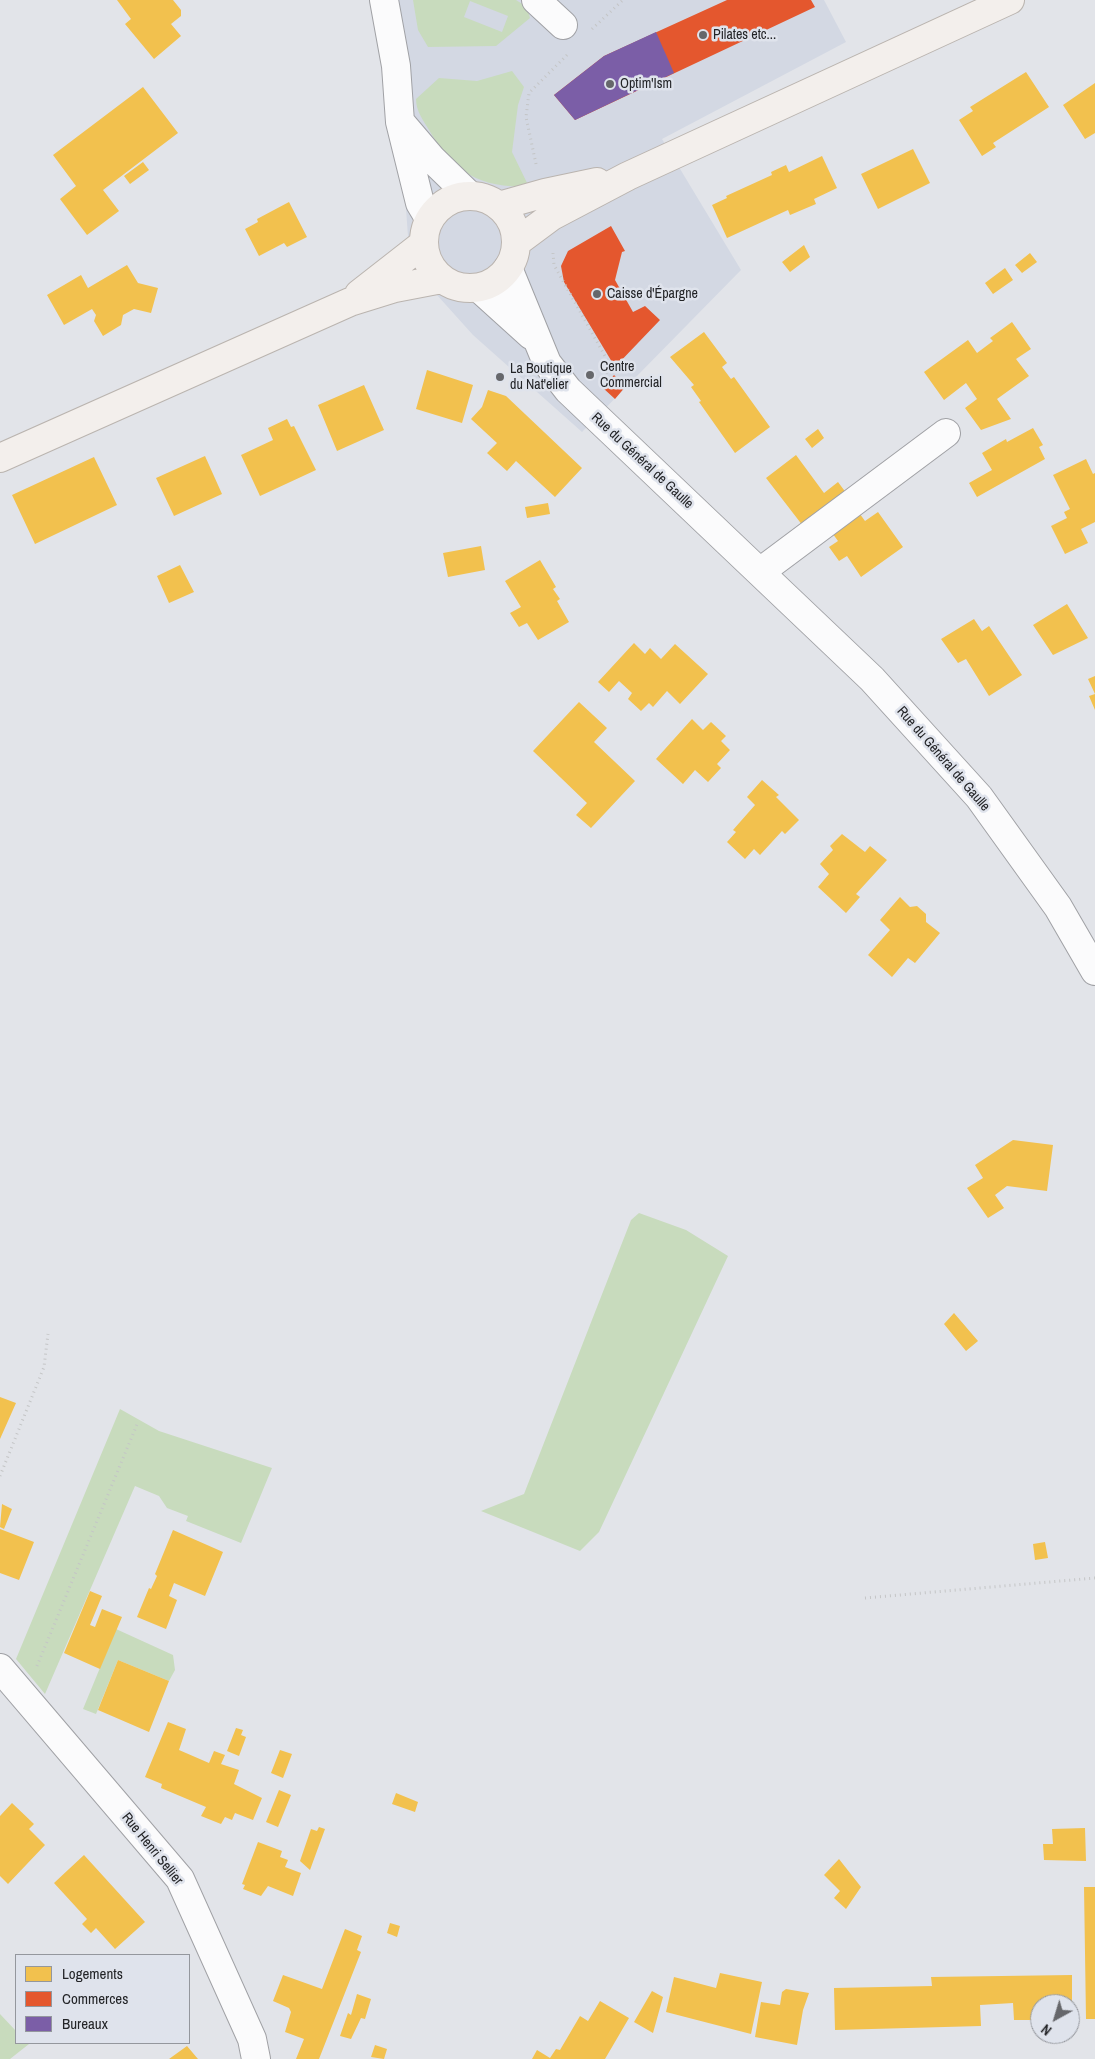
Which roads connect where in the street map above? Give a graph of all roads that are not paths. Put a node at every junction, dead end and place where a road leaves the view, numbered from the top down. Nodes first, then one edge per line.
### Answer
1 (384, 0) edge
2 (536, 0) edge
3 (1010, 0) edge
4 (562, 25) dead end
5 (400, 122) junction
6 (628, 176) junction
7 (469, 195) junction
8 (499, 206) junction
9 (426, 231) junction
10 (516, 242) junction
11 (508, 268) junction
12 (442, 279) junction
13 (479, 288) junction
14 (350, 302) junction
15 (536, 340) junction
16 (946, 433) dead end
17 (0, 458) edge
18 (760, 572) junction
19 (1095, 971) edge
20 (0, 1668) edge
21 (256, 2059) edge

1 - 5 street
2 - 4 street
3 - 6 main road
5 - 7 street
5 - 9 street
6 - 8 main road
6 - 10 main road
7 - 8 main road
7 - 9 main road
8 - 10 main road
9 - 12 main road
9 - 14 main road
10 - 11 main road
11 - 13 main road
11 - 15 street, Rue du Général de Gaulle
12 - 13 main road
12 - 14 main road
13 - 15 street, Rue du Général de Gaulle
14 - 17 main road
15 - 18 street, Rue du Général de Gaulle
16 - 18 street
18 - 19 street, Rue du Général de Gaulle
20 - 21 street, Rue Henri Sellier

